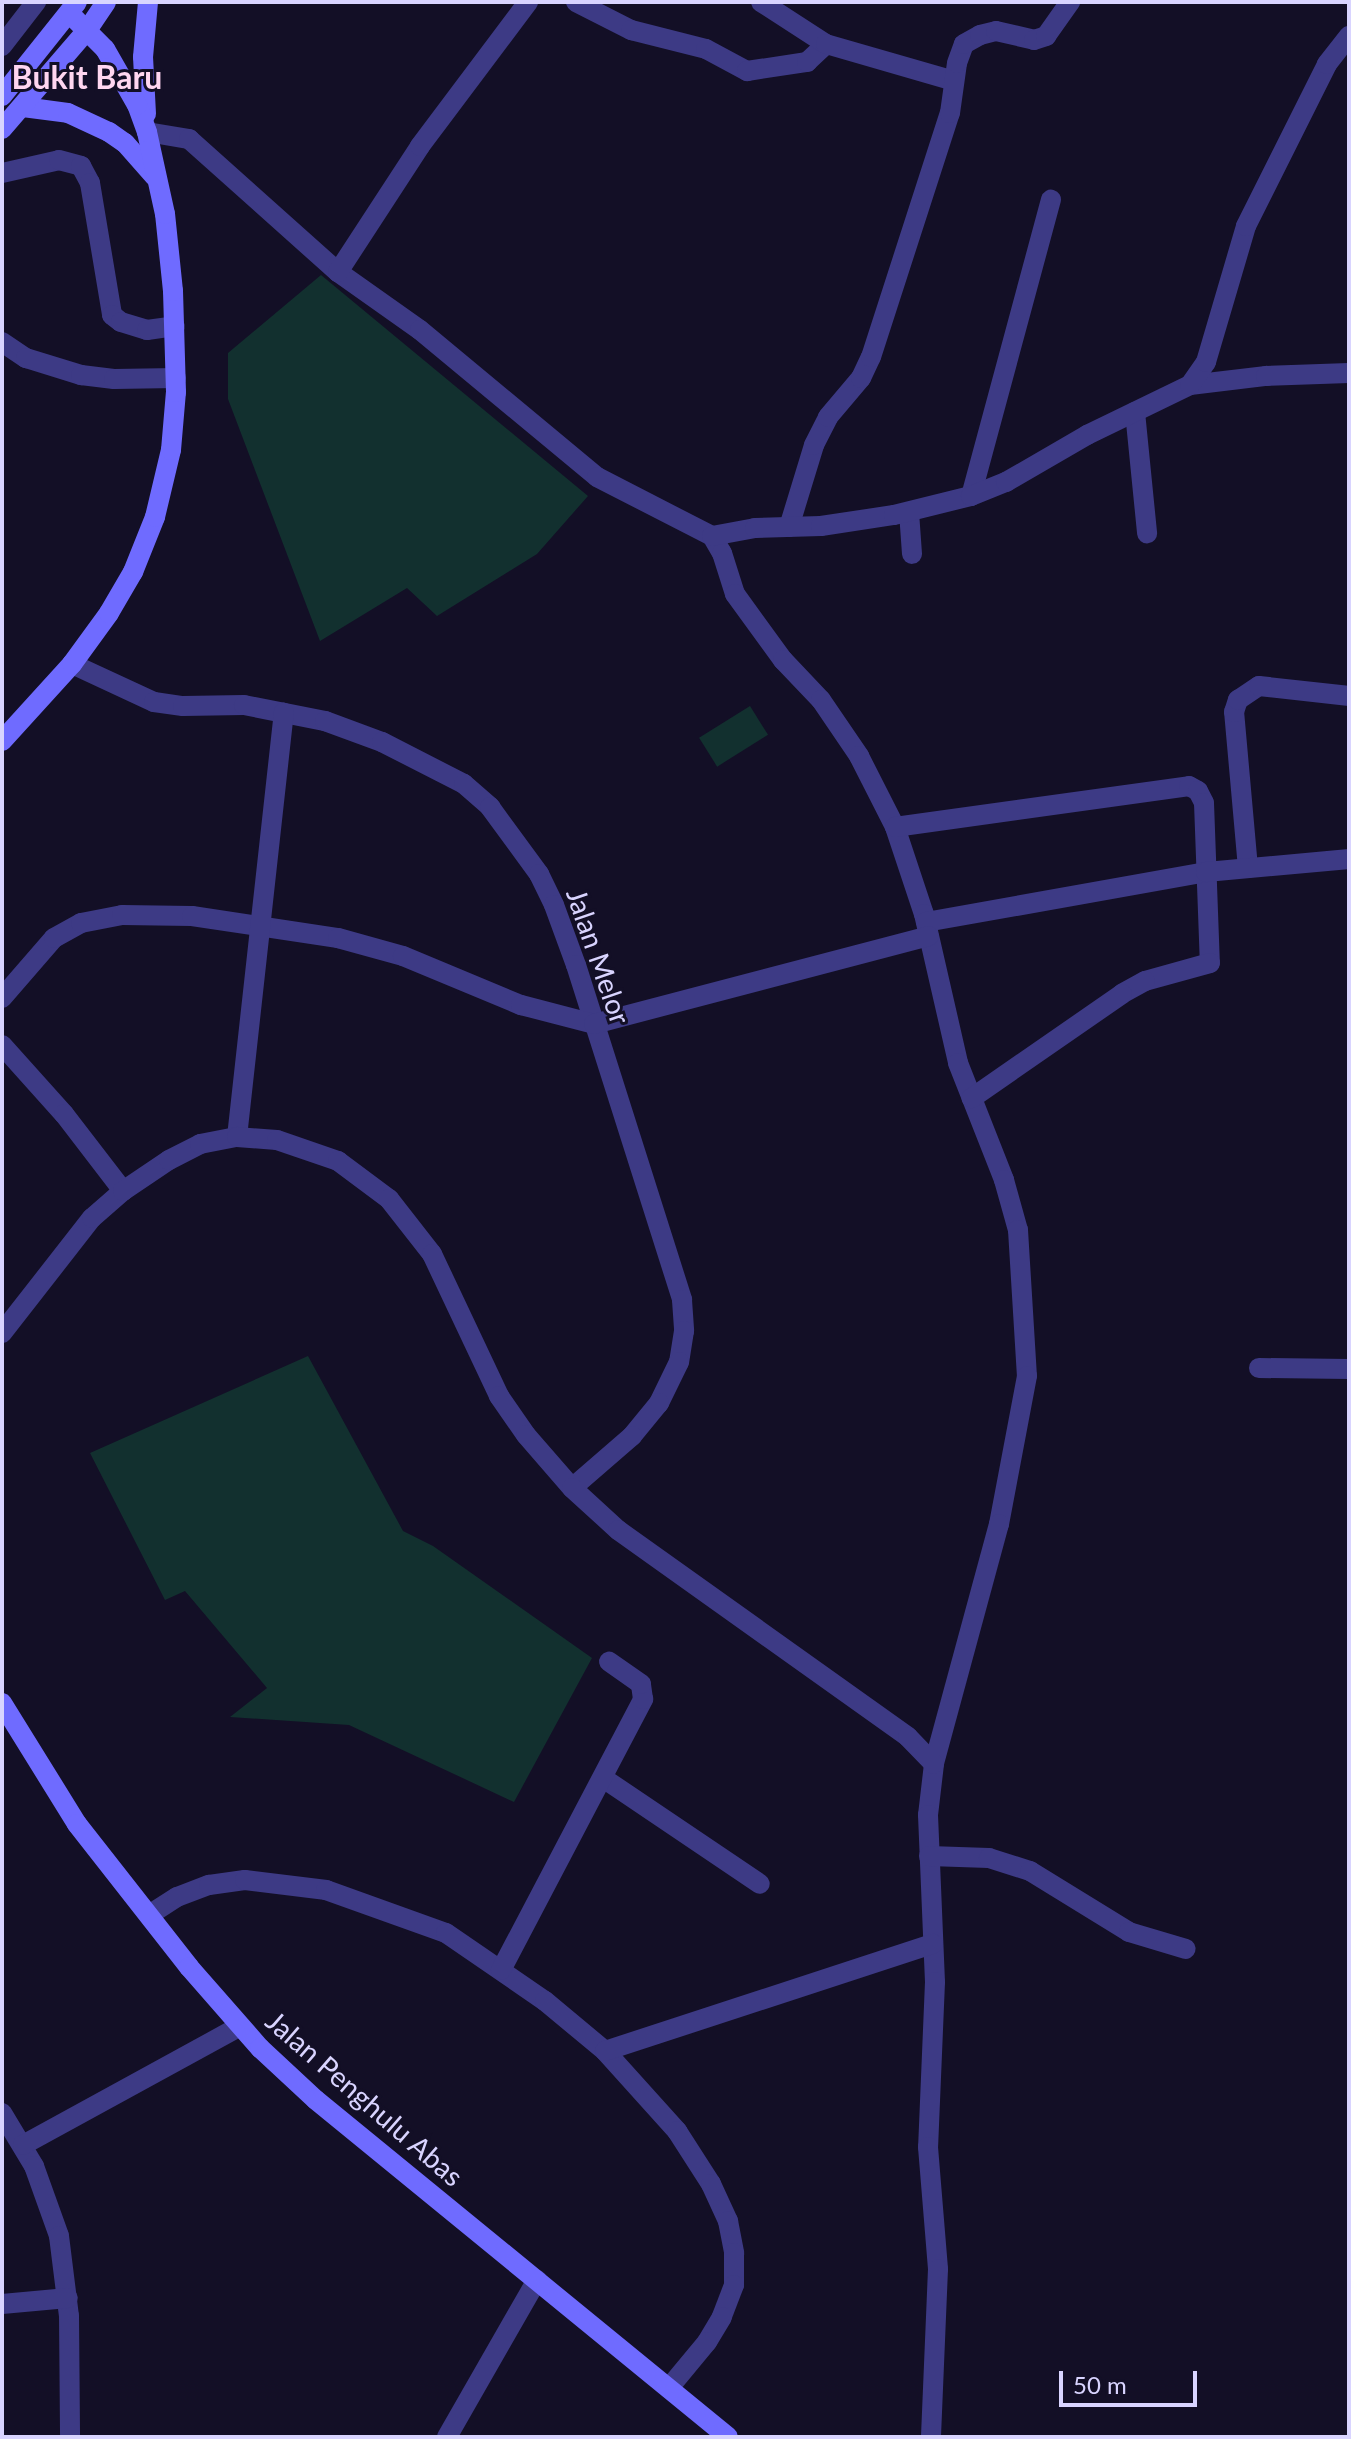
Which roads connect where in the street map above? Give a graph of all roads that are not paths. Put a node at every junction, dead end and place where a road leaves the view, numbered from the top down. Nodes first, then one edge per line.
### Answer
1 (36, 2) edge
2 (106, 2) edge
3 (148, 2) edge
4 (528, 2) edge
5 (576, 2) edge
6 (761, 2) edge
7 (1070, 2) edge
8 (73, 8) edge
9 (88, 29) junction
10 (1349, 36) edge
11 (826, 44) junction
12 (2, 46) edge
13 (954, 81) junction
14 (2, 96) edge
15 (23, 107) junction
16 (2, 129) edge
17 (147, 132) junction
18 (2, 173) edge
19 (157, 180) junction
20 (1051, 200) dead end
21 (338, 272) junction
22 (175, 326) junction
23 (2, 342) edge
24 (1349, 373) edge
25 (176, 378) junction
26 (1190, 385) junction
27 (1135, 412) junction
28 (971, 496) junction
29 (909, 512) junction
30 (789, 527) junction
31 (1147, 533) dead end
32 (712, 536) junction
33 (912, 554) dead end
34 (72, 664) junction
35 (1349, 696) edge
36 (284, 713) junction
37 (2, 741) edge
38 (895, 827) junction
39 (1349, 859) edge
40 (1248, 868) junction
41 (1206, 872) junction
42 (261, 927) junction
43 (928, 929) junction
44 (2, 998) edge
45 (594, 1024) junction
46 (2, 1045) edge
47 (972, 1098) junction
48 (237, 1137) junction
49 (123, 1191) junction
50 (2, 1333) edge
51 (1259, 1368) dead end
52 (1349, 1369) edge
53 (572, 1488) junction
54 (609, 1662) dead end
55 (2, 1703) edge
56 (934, 1764) junction
57 (603, 1778) junction
58 (929, 1856) junction
59 (760, 1884) dead end
60 (149, 1915) junction
61 (933, 1944) junction
62 (1186, 1949) dead end
63 (501, 1970) junction
64 (240, 2026) junction
65 (605, 2051) junction
66 (2, 2113) edge
67 (23, 2145) junction
68 (537, 2280) junction
69 (68, 2298) junction
70 (2, 2304) edge
71 (669, 2388) junction
72 (70, 2437) edge
73 (447, 2437) edge
74 (728, 2437) edge
75 (931, 2437) edge

1 - 12 street
2 - 9 main road
3 - 17 main road
4 - 21 street
5 - 11 street
6 - 11 street
7 - 13 street
8 - 9 main road
8 - 14 main road
9 - 15 main road
9 - 17 main road
10 - 26 street
11 - 13 street
13 - 30 street
15 - 16 main road
15 - 19 main road
17 - 19 main road
17 - 21 street
18 - 22 street
19 - 22 main road
20 - 28 street
21 - 32 street
22 - 25 main road
23 - 25 street
24 - 26 street
25 - 34 main road
26 - 27 street
27 - 28 street
27 - 31 street
28 - 29 street
29 - 30 street
29 - 33 street
30 - 32 street
32 - 38 street
34 - 36 street, Jalan Melor
34 - 37 main road
35 - 40 street
36 - 42 street
36 - 45 street, Jalan Melor
38 - 41 street
38 - 43 street
39 - 40 street
40 - 41 street
41 - 43 street
41 - 47 street
42 - 44 street
42 - 45 street
42 - 48 street
43 - 45 street
43 - 47 street
45 - 53 street, Jalan Melor
46 - 49 street
47 - 56 street
48 - 49 street
48 - 53 street
49 - 50 street
51 - 52 street
53 - 56 street
54 - 57 street
55 - 60 main road, Jalan Penghulu Abas
56 - 58 street
57 - 59 street
57 - 63 street
58 - 61 street
58 - 62 street
60 - 63 street
60 - 64 main road, Jalan Penghulu Abas
61 - 65 street
61 - 75 street
63 - 65 street
64 - 67 street
64 - 68 main road, Jalan Penghulu Abas
65 - 71 street
66 - 67 street
67 - 69 street
68 - 71 main road, Jalan Penghulu Abas
68 - 73 street
69 - 70 street
69 - 72 street
71 - 74 main road, Jalan Penghulu Abas

